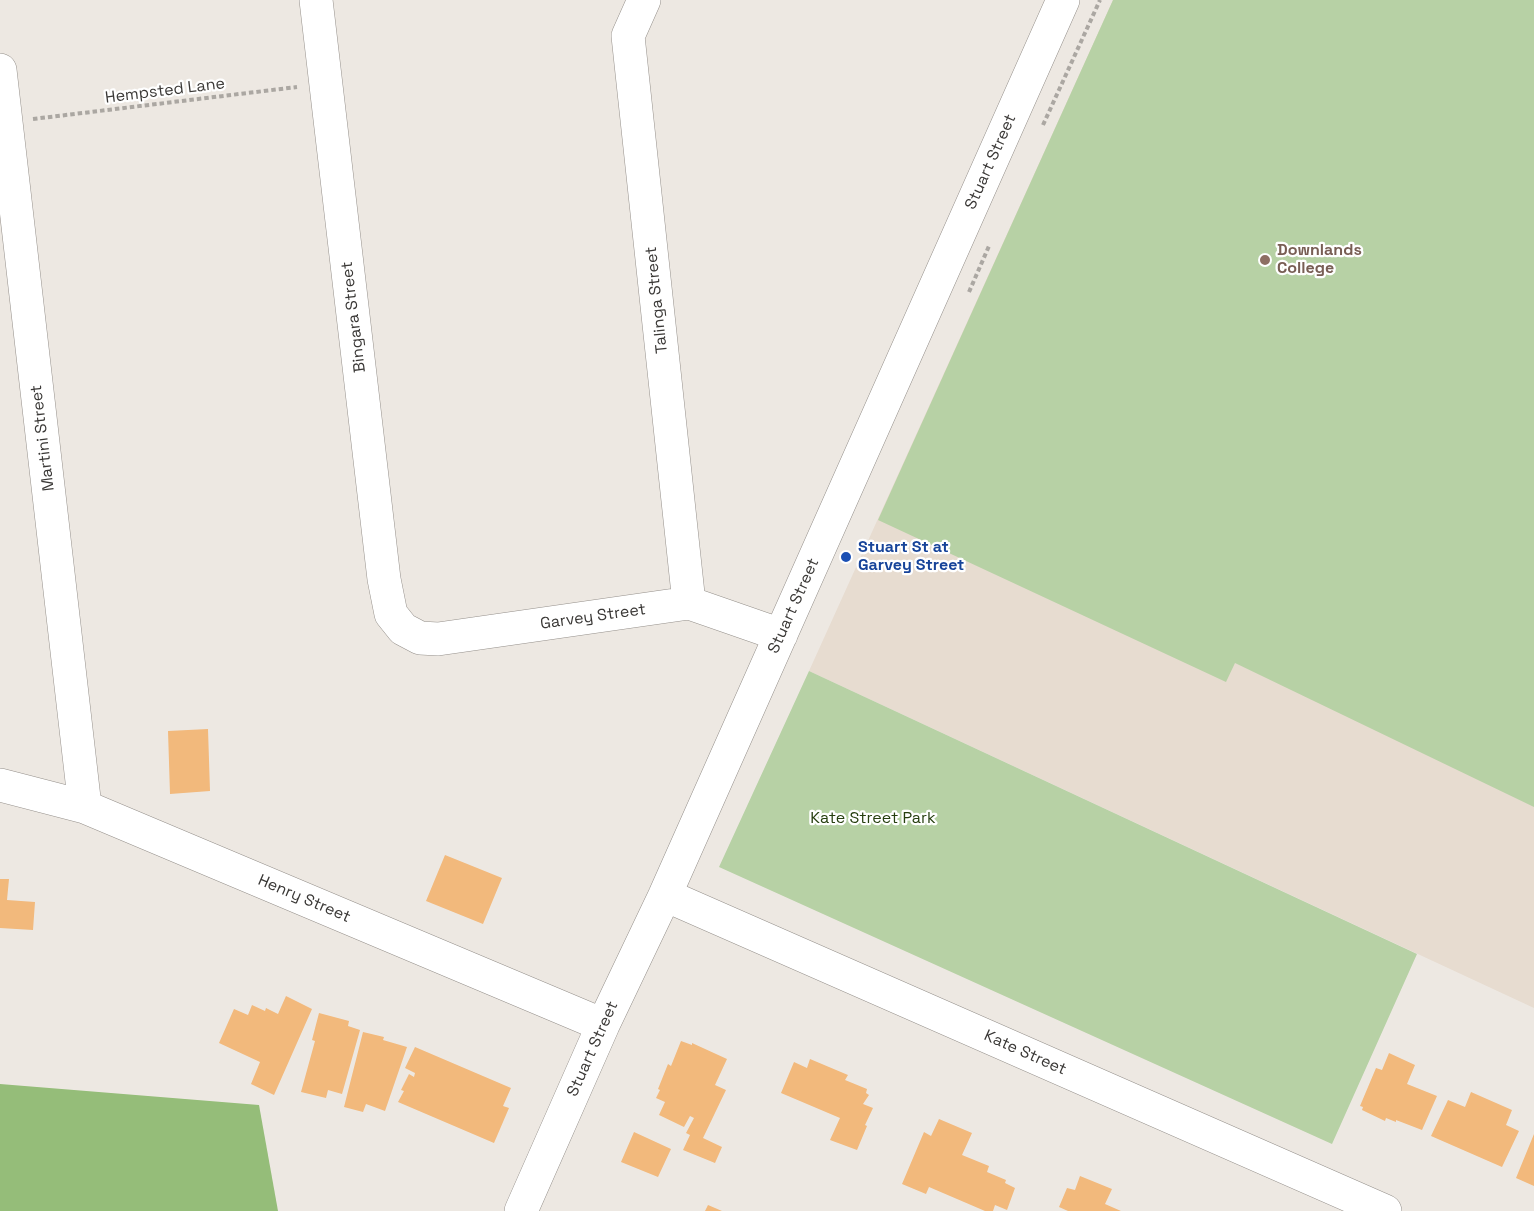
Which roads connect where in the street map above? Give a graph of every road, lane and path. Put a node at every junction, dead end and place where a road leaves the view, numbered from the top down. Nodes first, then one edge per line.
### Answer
1 (316, 0) edge
2 (644, 0) edge
3 (1064, 0) edge
4 (0, 70) edge
5 (327, 84) junction
6 (6, 122) junction
7 (689, 603) junction
8 (403, 629) joint
9 (781, 634) junction
10 (0, 785) edge
11 (85, 807) junction
12 (665, 894) junction
13 (603, 1025) junction
14 (521, 1211) edge
15 (1385, 1211) edge

1 - 5 street, Bingara Street
2 - 7 street, Talinga Street
3 - 9 street, Stuart Street
4 - 6 street, Martini Street
5 - 6 path, Hempsted Lane
5 - 8 street, Bingara Street
6 - 11 street, Martini Street
7 - 8 street, Garvey Street
7 - 9 street, Garvey Street
9 - 12 street, Stuart Street
10 - 11 street, Henry Street
11 - 13 street, Henry Street
12 - 13 street, Stuart Street
12 - 15 street, Kate Street
13 - 14 street, Stuart Street

